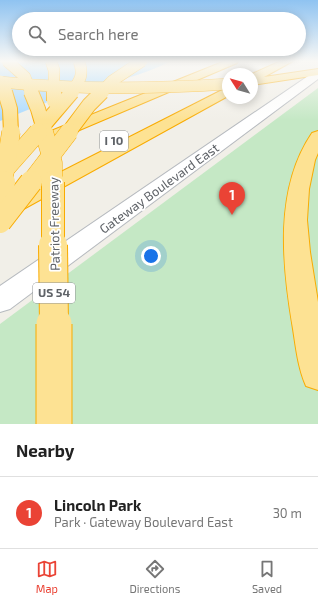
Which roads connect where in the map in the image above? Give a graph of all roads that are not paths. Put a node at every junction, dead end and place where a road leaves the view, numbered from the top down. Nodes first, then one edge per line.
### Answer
1 (0, 81) edge
2 (27, 81) edge
3 (54, 81) edge
4 (80, 81) edge
5 (112, 81) edge
6 (183, 81) edge
7 (307, 81) edge
8 (222, 84) edge
9 (222, 86) edge
10 (222, 94) edge
11 (110, 111) junction
12 (318, 136) edge
13 (0, 148) edge
14 (0, 159) edge
15 (53, 162) junction
16 (0, 175) edge
17 (0, 200) edge
18 (0, 212) edge
19 (0, 222) edge
20 (0, 301) edge
21 (318, 374) edge
22 (54, 424) edge

1 - 8 highway, bridge
1 - 17 highway, bridge
2 - 15 highway, Patriot Freeway / US 54, bridge
3 - 15 highway, bridge
4 - 16 highway, bridge
5 - 19 highway, bridge
6 - 11 highway, I 10
7 - 20 main road, Gateway Boulevard East
9 - 17 highway, I 10
10 - 18 highway
11 - 13 highway
11 - 14 highway, I 10
12 - 21 highway
15 - 22 highway, Patriot Freeway / US 54, bridge

